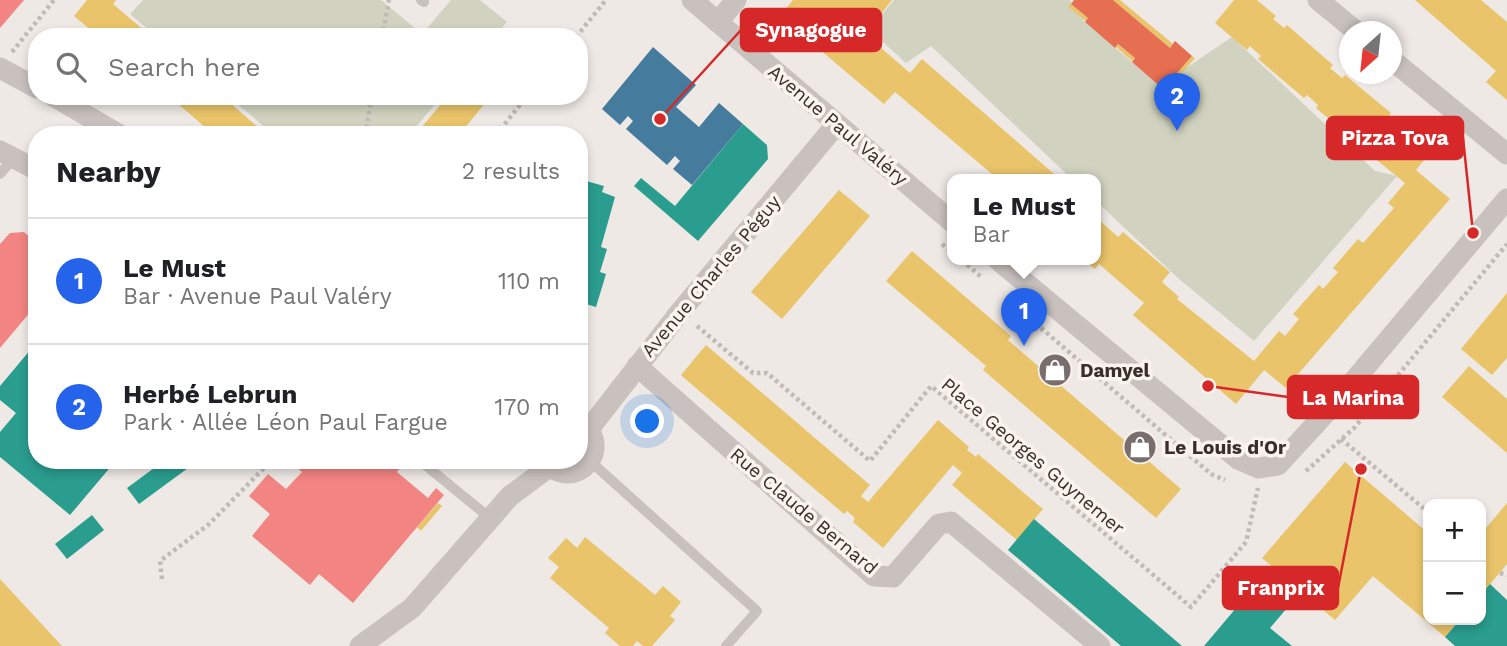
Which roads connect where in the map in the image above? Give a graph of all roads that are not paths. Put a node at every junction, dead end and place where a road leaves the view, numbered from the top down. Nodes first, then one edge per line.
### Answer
1 (692, 0) edge
2 (736, 0) edge
3 (1318, 0) edge
4 (1344, 21) edge
5 (718, 22) junction
6 (4, 62) edge
7 (1402, 69) edge
8 (28, 81) edge
9 (68, 105) edge
10 (836, 125) junction
11 (104, 126) edge
12 (1507, 154) edge
13 (4, 161) edge
14 (28, 168) edge
15 (1507, 199) edge
16 (947, 218) edge
17 (1004, 265) edge
18 (637, 366) junction
19 (588, 421) edge
20 (588, 433) edge
21 (590, 461) junction
22 (588, 463) edge
23 (430, 469) edge
24 (540, 469) edge
25 (556, 469) edge
26 (581, 469) edge
27 (490, 518) junction
28 (360, 646) edge
29 (726, 646) edge
30 (1100, 646) edge

1 - 5 street, Avenue Paul Valéry
2 - 5 street
3 - 4 street
5 - 10 street, Avenue Paul Valéry
6 - 8 street
7 - 12 street
9 - 11 street
10 - 16 street, Avenue Paul Valéry
10 - 18 street, Avenue Charles Péguy
13 - 14 street
15 - 17 street
18 - 19 street, Avenue Charles Péguy
18 - 30 street, Rue Claude Bernard
20 - 21 street
21 - 22 street
21 - 29 lane
23 - 27 lane
24 - 27 street
25 - 26 street
27 - 28 street

